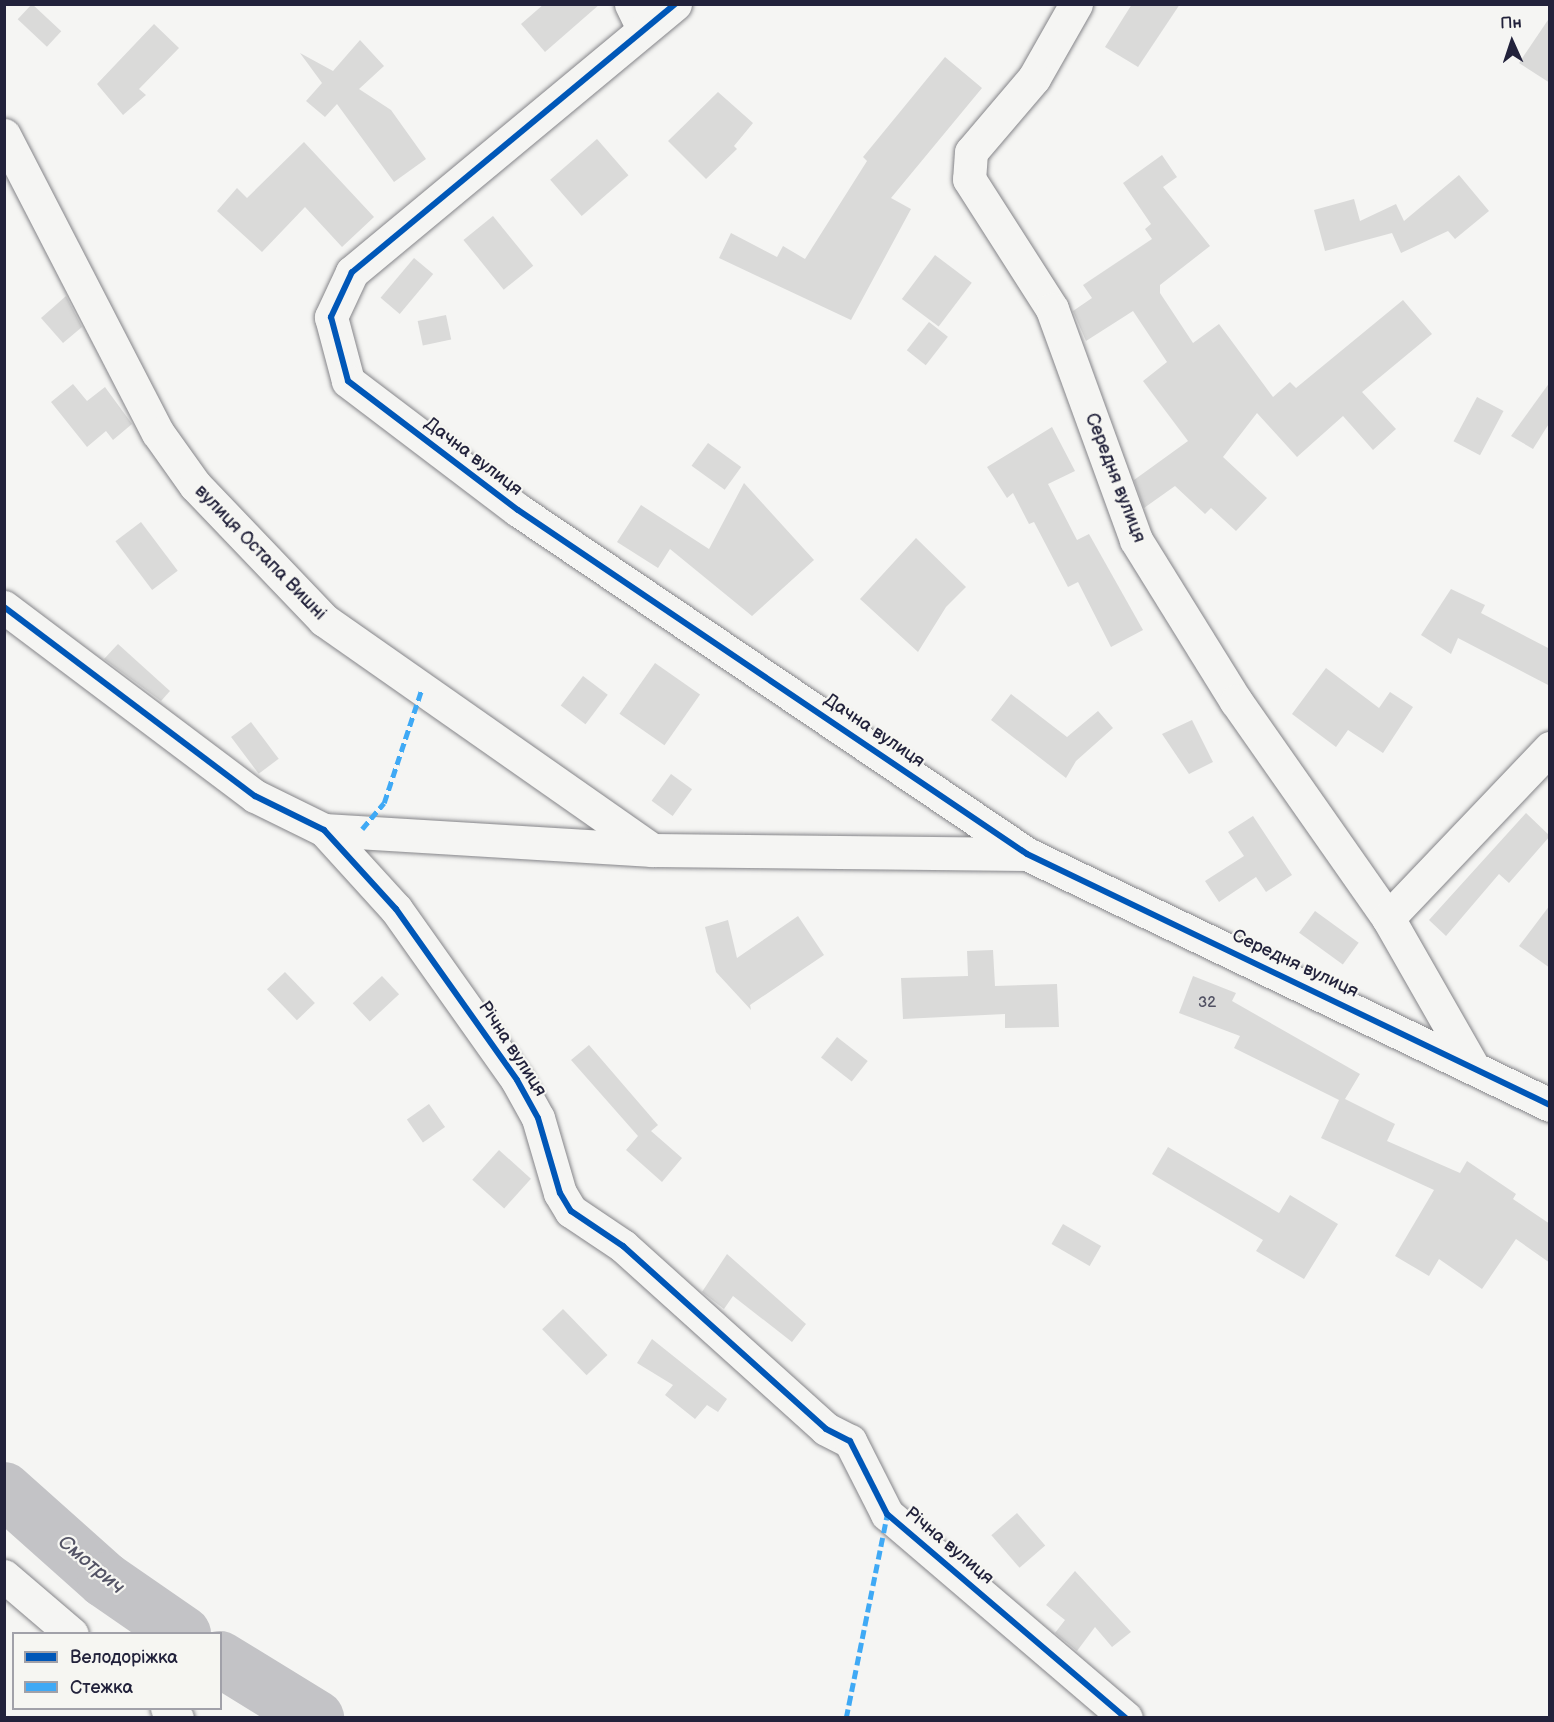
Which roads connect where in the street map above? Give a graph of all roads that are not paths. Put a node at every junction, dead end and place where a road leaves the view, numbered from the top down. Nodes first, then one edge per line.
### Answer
1 (675, 4) edge
2 (1076, 4) edge
3 (637, 17) edge
4 (4, 135) edge
5 (4, 607) edge
6 (1550, 748) edge
7 (324, 830) junction
8 (652, 850) junction
9 (1027, 854) junction
10 (1388, 918) junction
11 (1472, 1065) junction
12 (1550, 1105) edge
13 (4, 1576) edge
14 (70, 1632) edge
15 (1126, 1718) edge

1 - 3 street, Дачна вулиця
2 - 10 street, Середня вулиця
3 - 9 street, Дачна вулиця
4 - 8 street, вулиця Остапа Вишні
5 - 7 street, Річна вулиця
6 - 10 street
7 - 8 street, Річна вулиця
7 - 15 street, Річна вулиця
8 - 9 street, Річна вулиця
9 - 11 street, Середня вулиця
10 - 11 street, Середня вулиця
11 - 12 street, Середня вулиця
13 - 14 street

